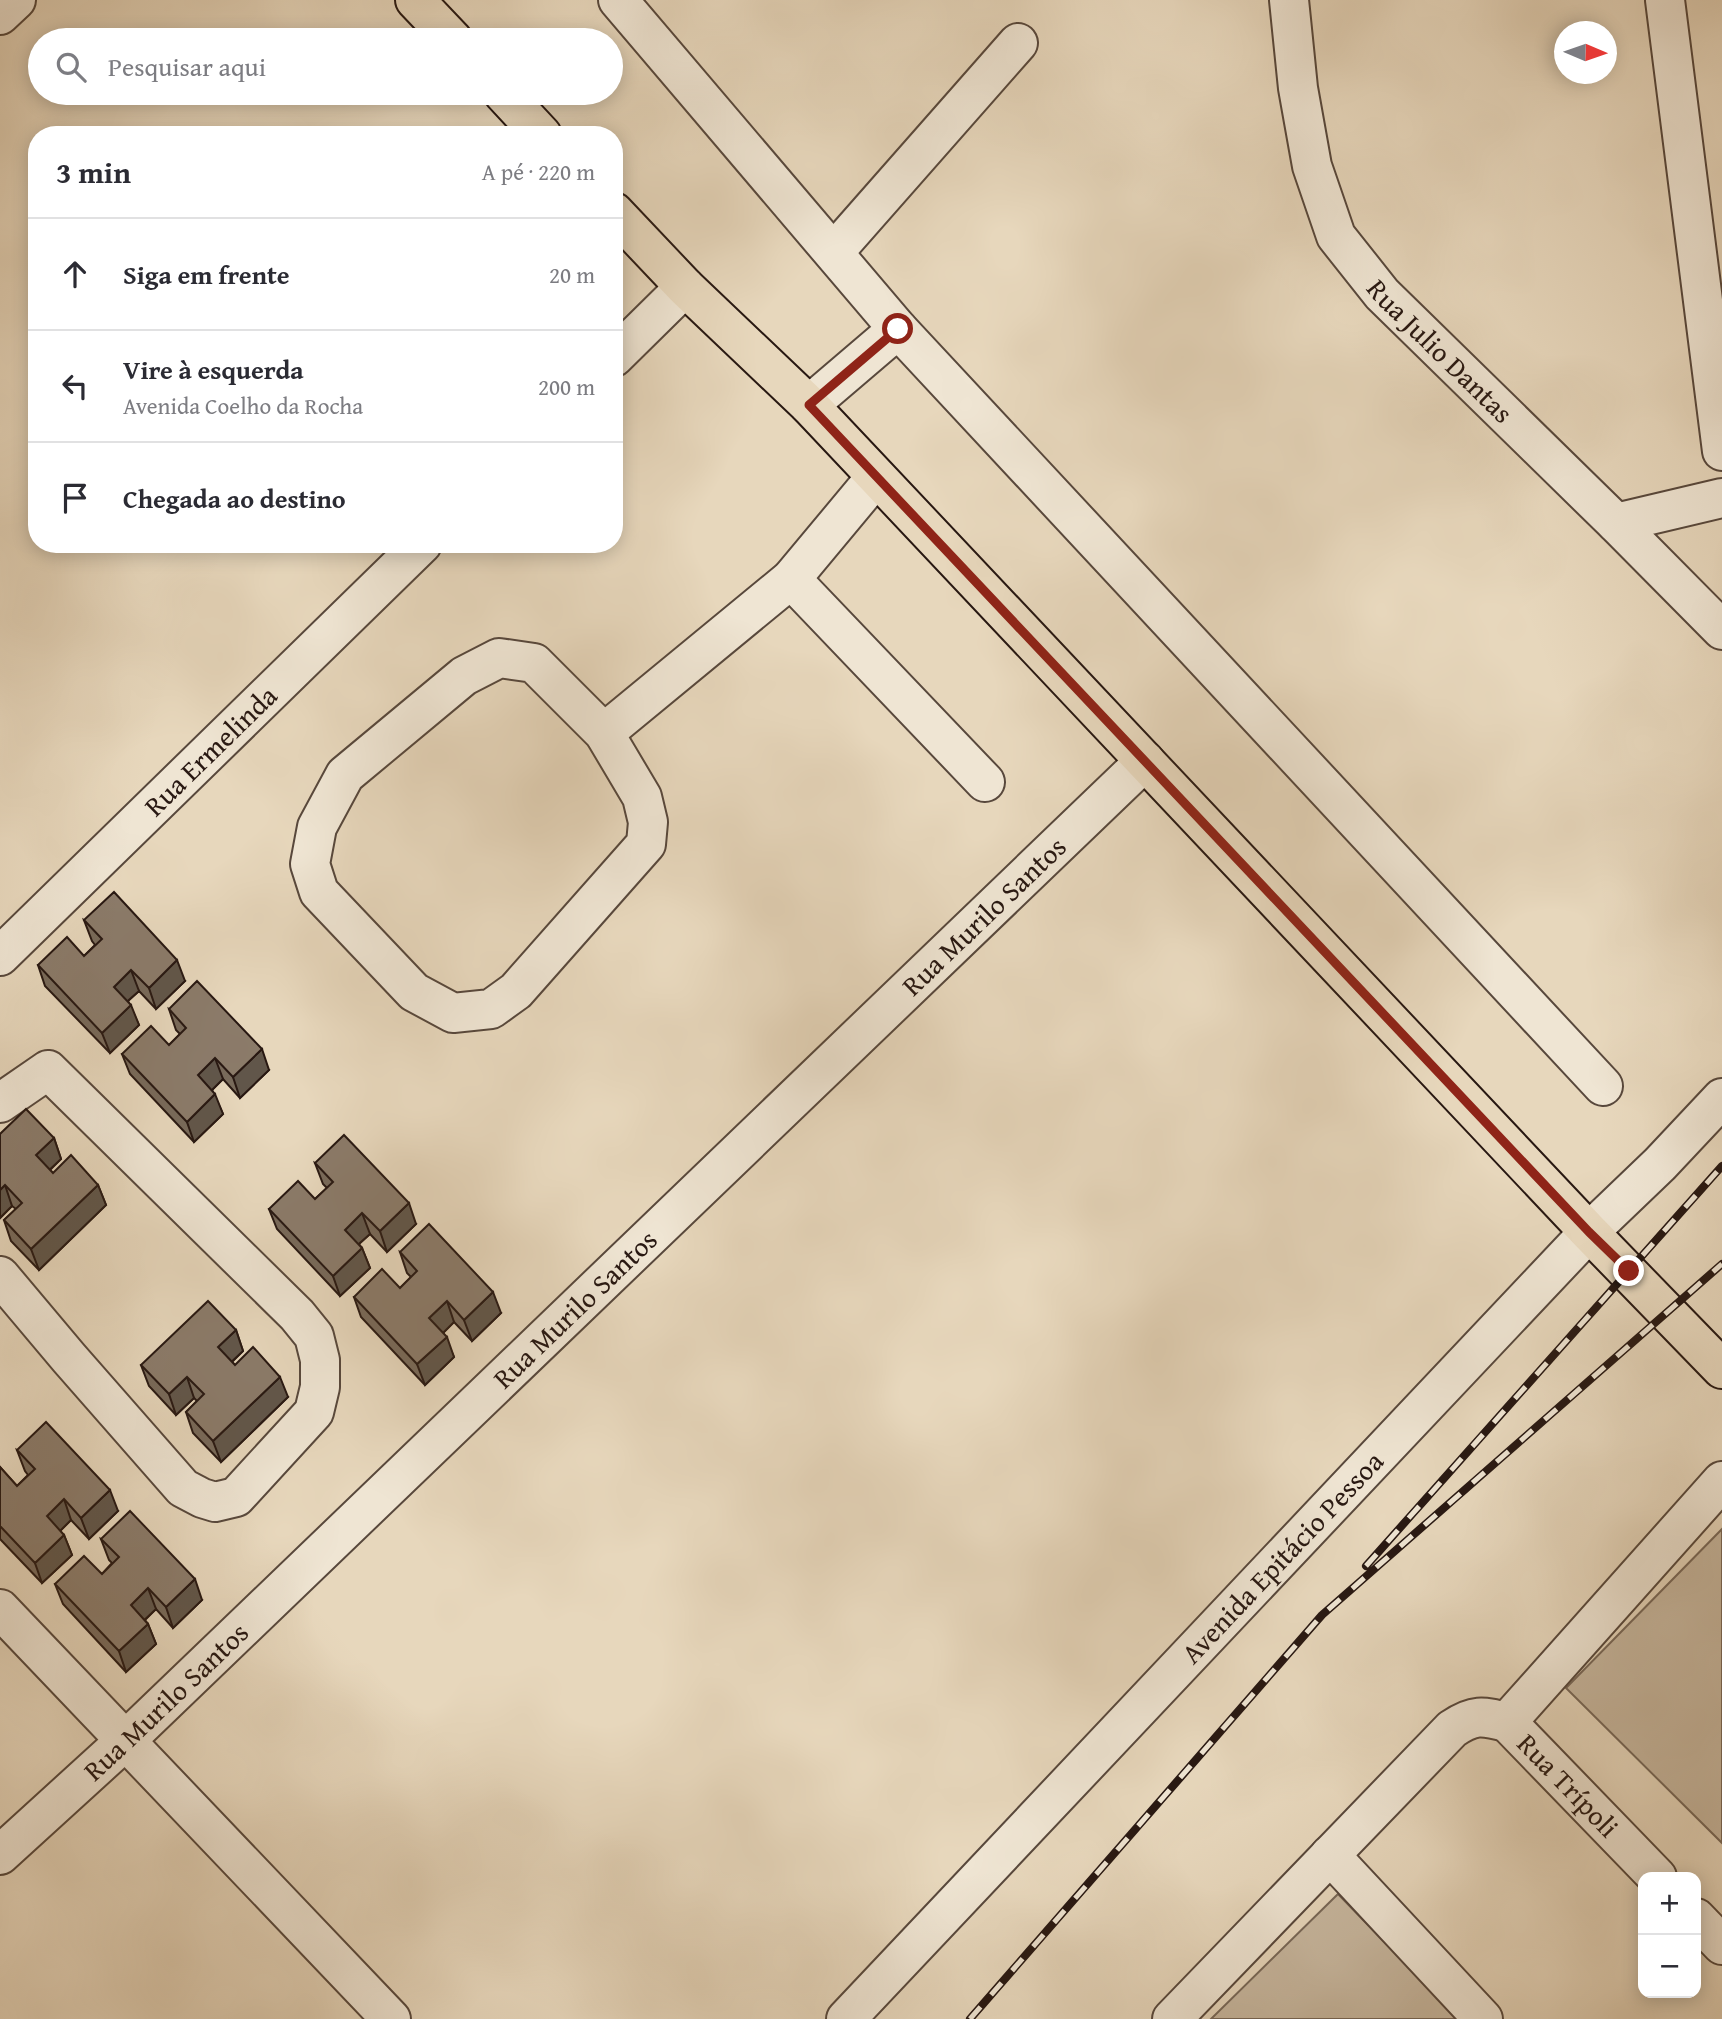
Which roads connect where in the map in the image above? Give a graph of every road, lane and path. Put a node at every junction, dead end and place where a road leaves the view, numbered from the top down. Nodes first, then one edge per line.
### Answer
1 (16, 0) edge
2 (415, 0) edge
3 (618, 0) edge
4 (1289, 0) edge
5 (1665, 0) edge
6 (0, 15) edge
7 (442, 28) edge
8 (1018, 43) dead end
9 (514, 105) edge
10 (534, 126) edge
11 (623, 222) edge
12 (834, 252) junction
13 (685, 288) junction
14 (898, 329) junction
15 (623, 348) edge
16 (809, 405) junction
17 (1722, 452) edge
18 (876, 477) junction
19 (1722, 498) edge
20 (1616, 523) junction
21 (413, 553) edge
22 (790, 579) junction
23 (1722, 630) edge
24 (604, 733) junction
25 (1145, 761) junction
26 (985, 782) dead end
27 (0, 956) edge
28 (1603, 1086) dead end
29 (1722, 1098) edge
30 (0, 1103) edge
31 (1589, 1232) junction
32 (0, 1276) edge
33 (1722, 1369) edge
34 (1722, 1481) edge
35 (0, 1609) edge
36 (1507, 1722) junction
37 (125, 1741) junction
38 (0, 1855) edge
39 (1331, 1855) junction
40 (1652, 1872) edge
41 (1701, 1923) edge
42 (1722, 1945) edge
43 (391, 2019) edge
44 (846, 2019) edge
45 (1172, 2019) edge
46 (1483, 2019) edge

1 - 6 street
2 - 7 main road
3 - 12 street
4 - 20 street, Rua Julio Dantas
5 - 17 street
8 - 12 street
9 - 10 main road
11 - 13 main road
12 - 14 street
13 - 15 street
13 - 16 main road
14 - 16 street
14 - 28 street
16 - 18 main road
18 - 22 street
18 - 25 main road
19 - 20 street
20 - 23 street, Rua Julio Dantas
21 - 27 street, Rua Ermelinda
22 - 24 street
22 - 26 street
24 - 24 street
25 - 31 main road
25 - 37 street, Rua Murilo Santos
29 - 31 street, Avenida Epitácio Pessoa
30 - 32 street
31 - 33 main road
31 - 44 street, Avenida Epitácio Pessoa
34 - 36 street
35 - 37 street
36 - 39 street
36 - 40 street, Rua Trípoli
37 - 38 street, Rua Murilo Santos
37 - 43 street
39 - 45 street
39 - 46 street
41 - 42 street

